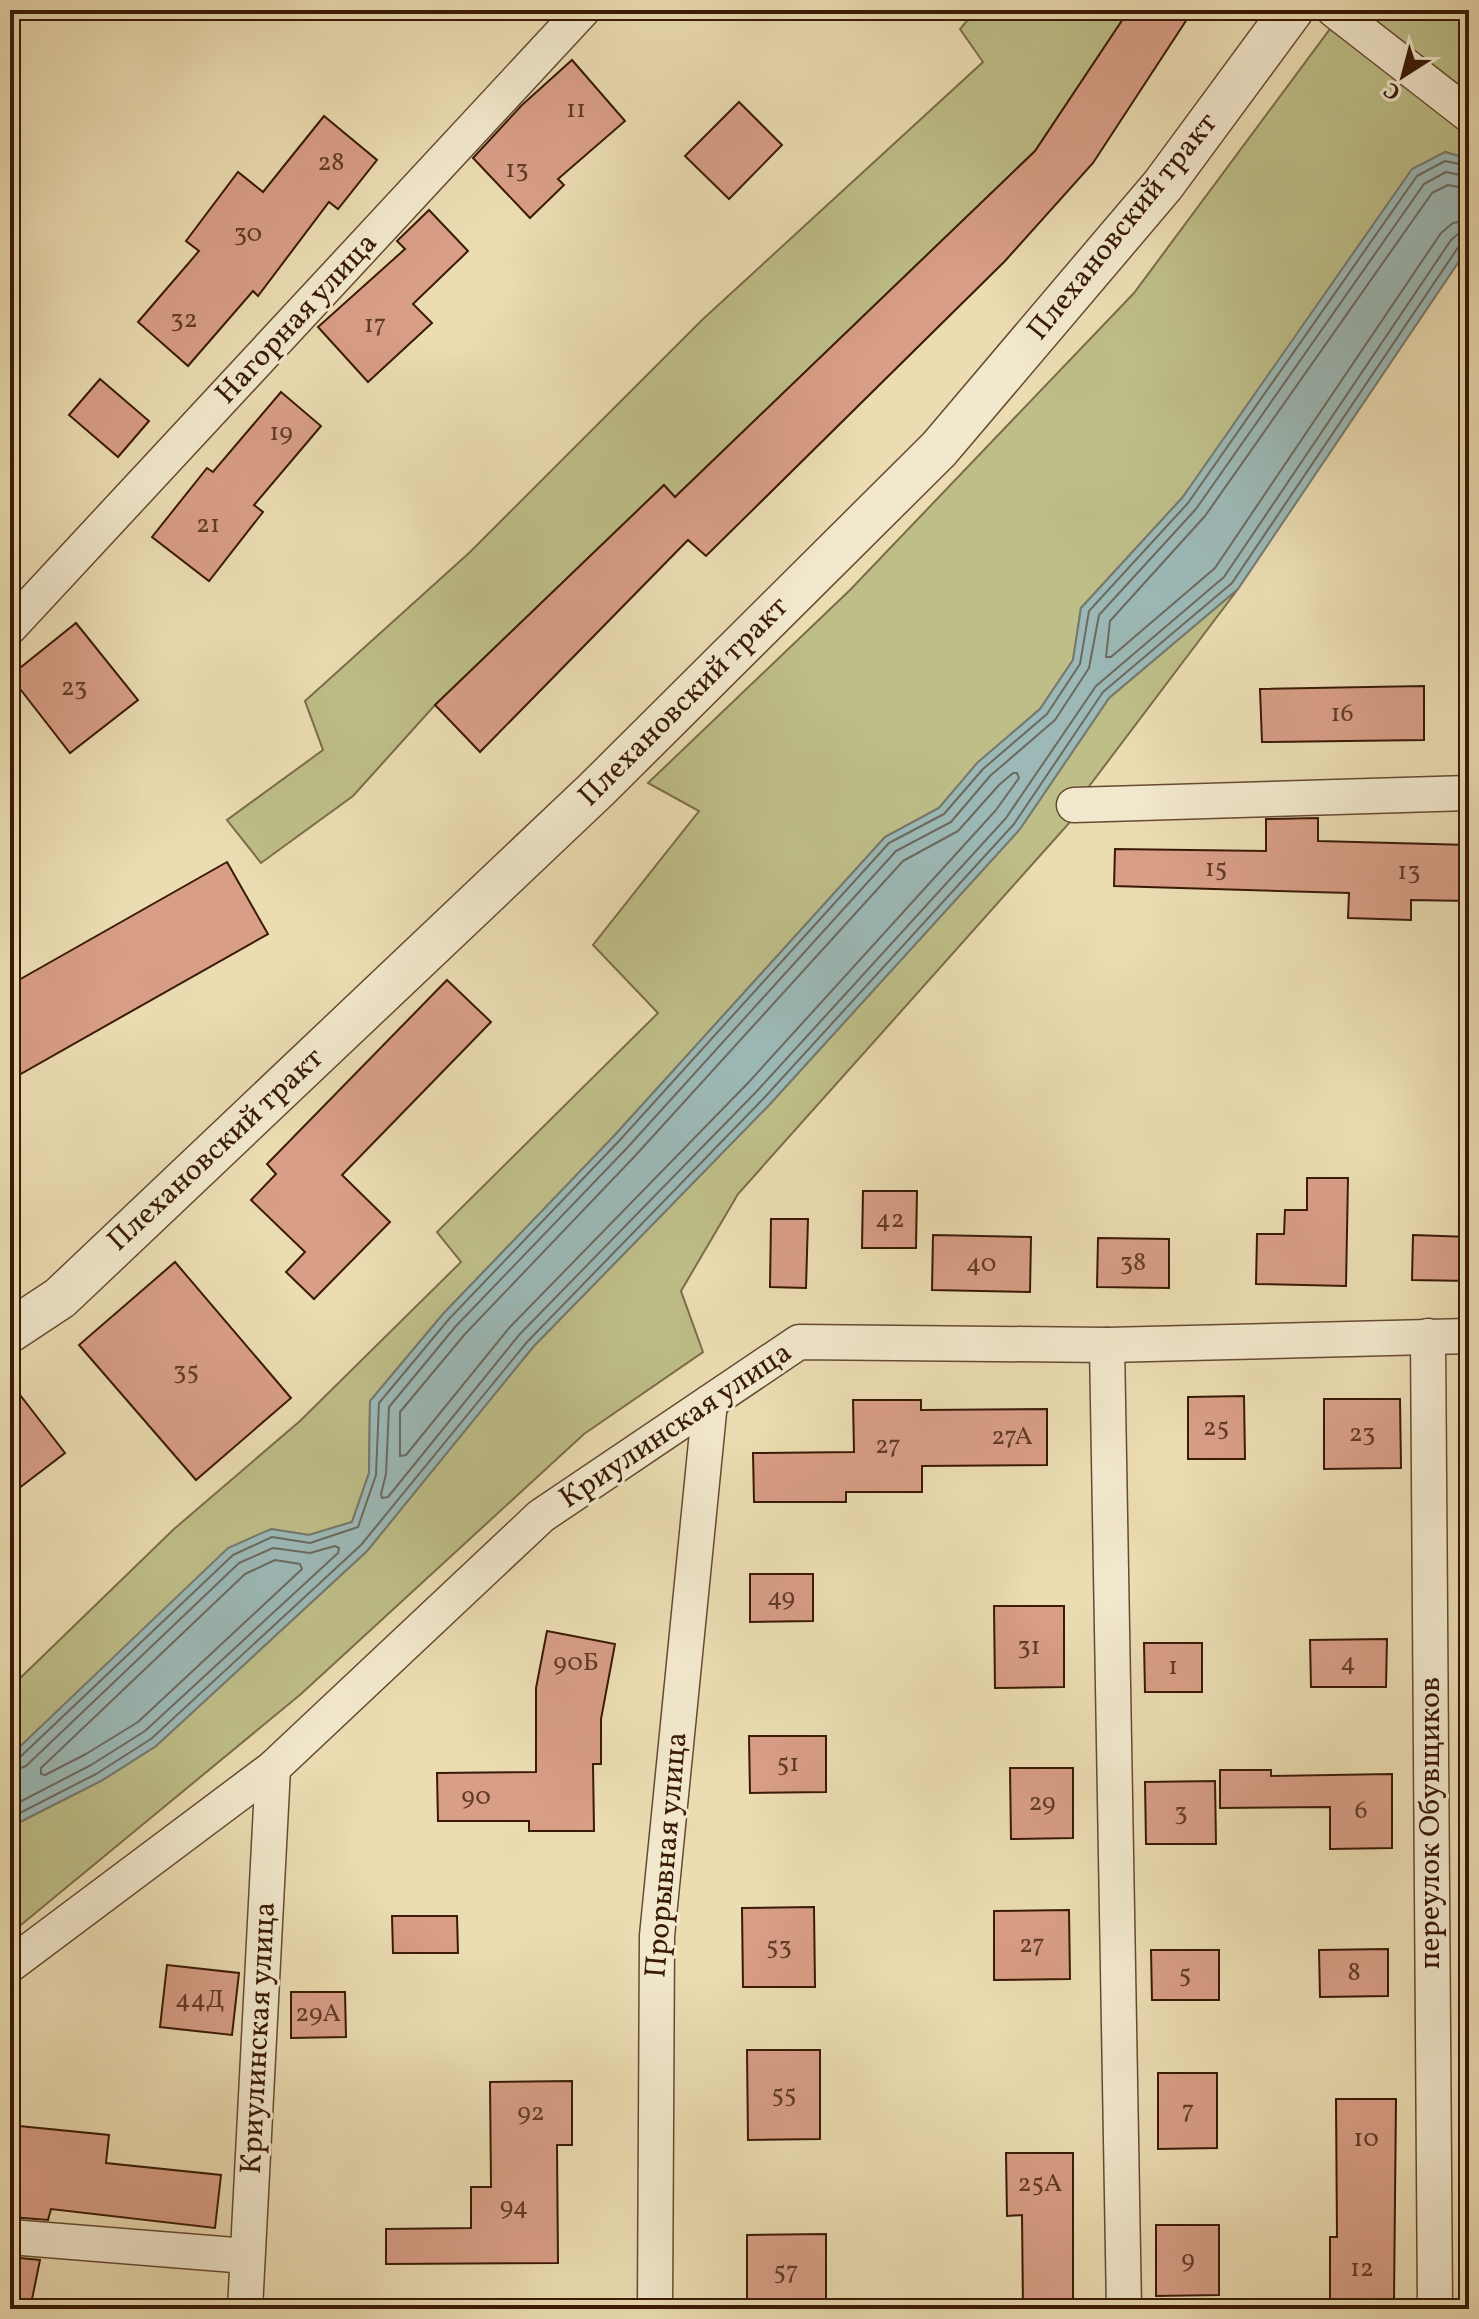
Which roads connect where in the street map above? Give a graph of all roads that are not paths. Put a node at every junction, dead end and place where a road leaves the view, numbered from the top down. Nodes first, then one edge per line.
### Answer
1 (583, 10) edge
2 (1292, 10) edge
3 (1334, 10) edge
4 (1469, 115) edge
5 (10, 627) edge
6 (1469, 793) edge
7 (1074, 805) dead end
8 (10, 1331) edge
9 (1428, 1336) junction
10 (1469, 1336) edge
11 (1107, 1345) junction
12 (710, 1402) junction
13 (273, 1768) junction
14 (10, 1965) edge
15 (10, 2237) edge
16 (247, 2256) junction
17 (245, 2309) edge
18 (655, 2309) edge
19 (1124, 2309) edge
20 (1435, 2309) edge

1 - 5 street, Нагорная улица
2 - 8 street, Плехановский тракт
3 - 4 street
6 - 7 street
9 - 10 street, Криулинская улица
9 - 11 street, Криулинская улица
9 - 20 street, переулок Обувщиков
11 - 12 street, Криулинская улица
11 - 19 street
12 - 13 street, Криулинская улица
12 - 18 street, Прорывная улица
13 - 14 street, Криулинская улица
13 - 16 street, Криулинская улица
15 - 16 street
16 - 17 street, Криулинская улица

